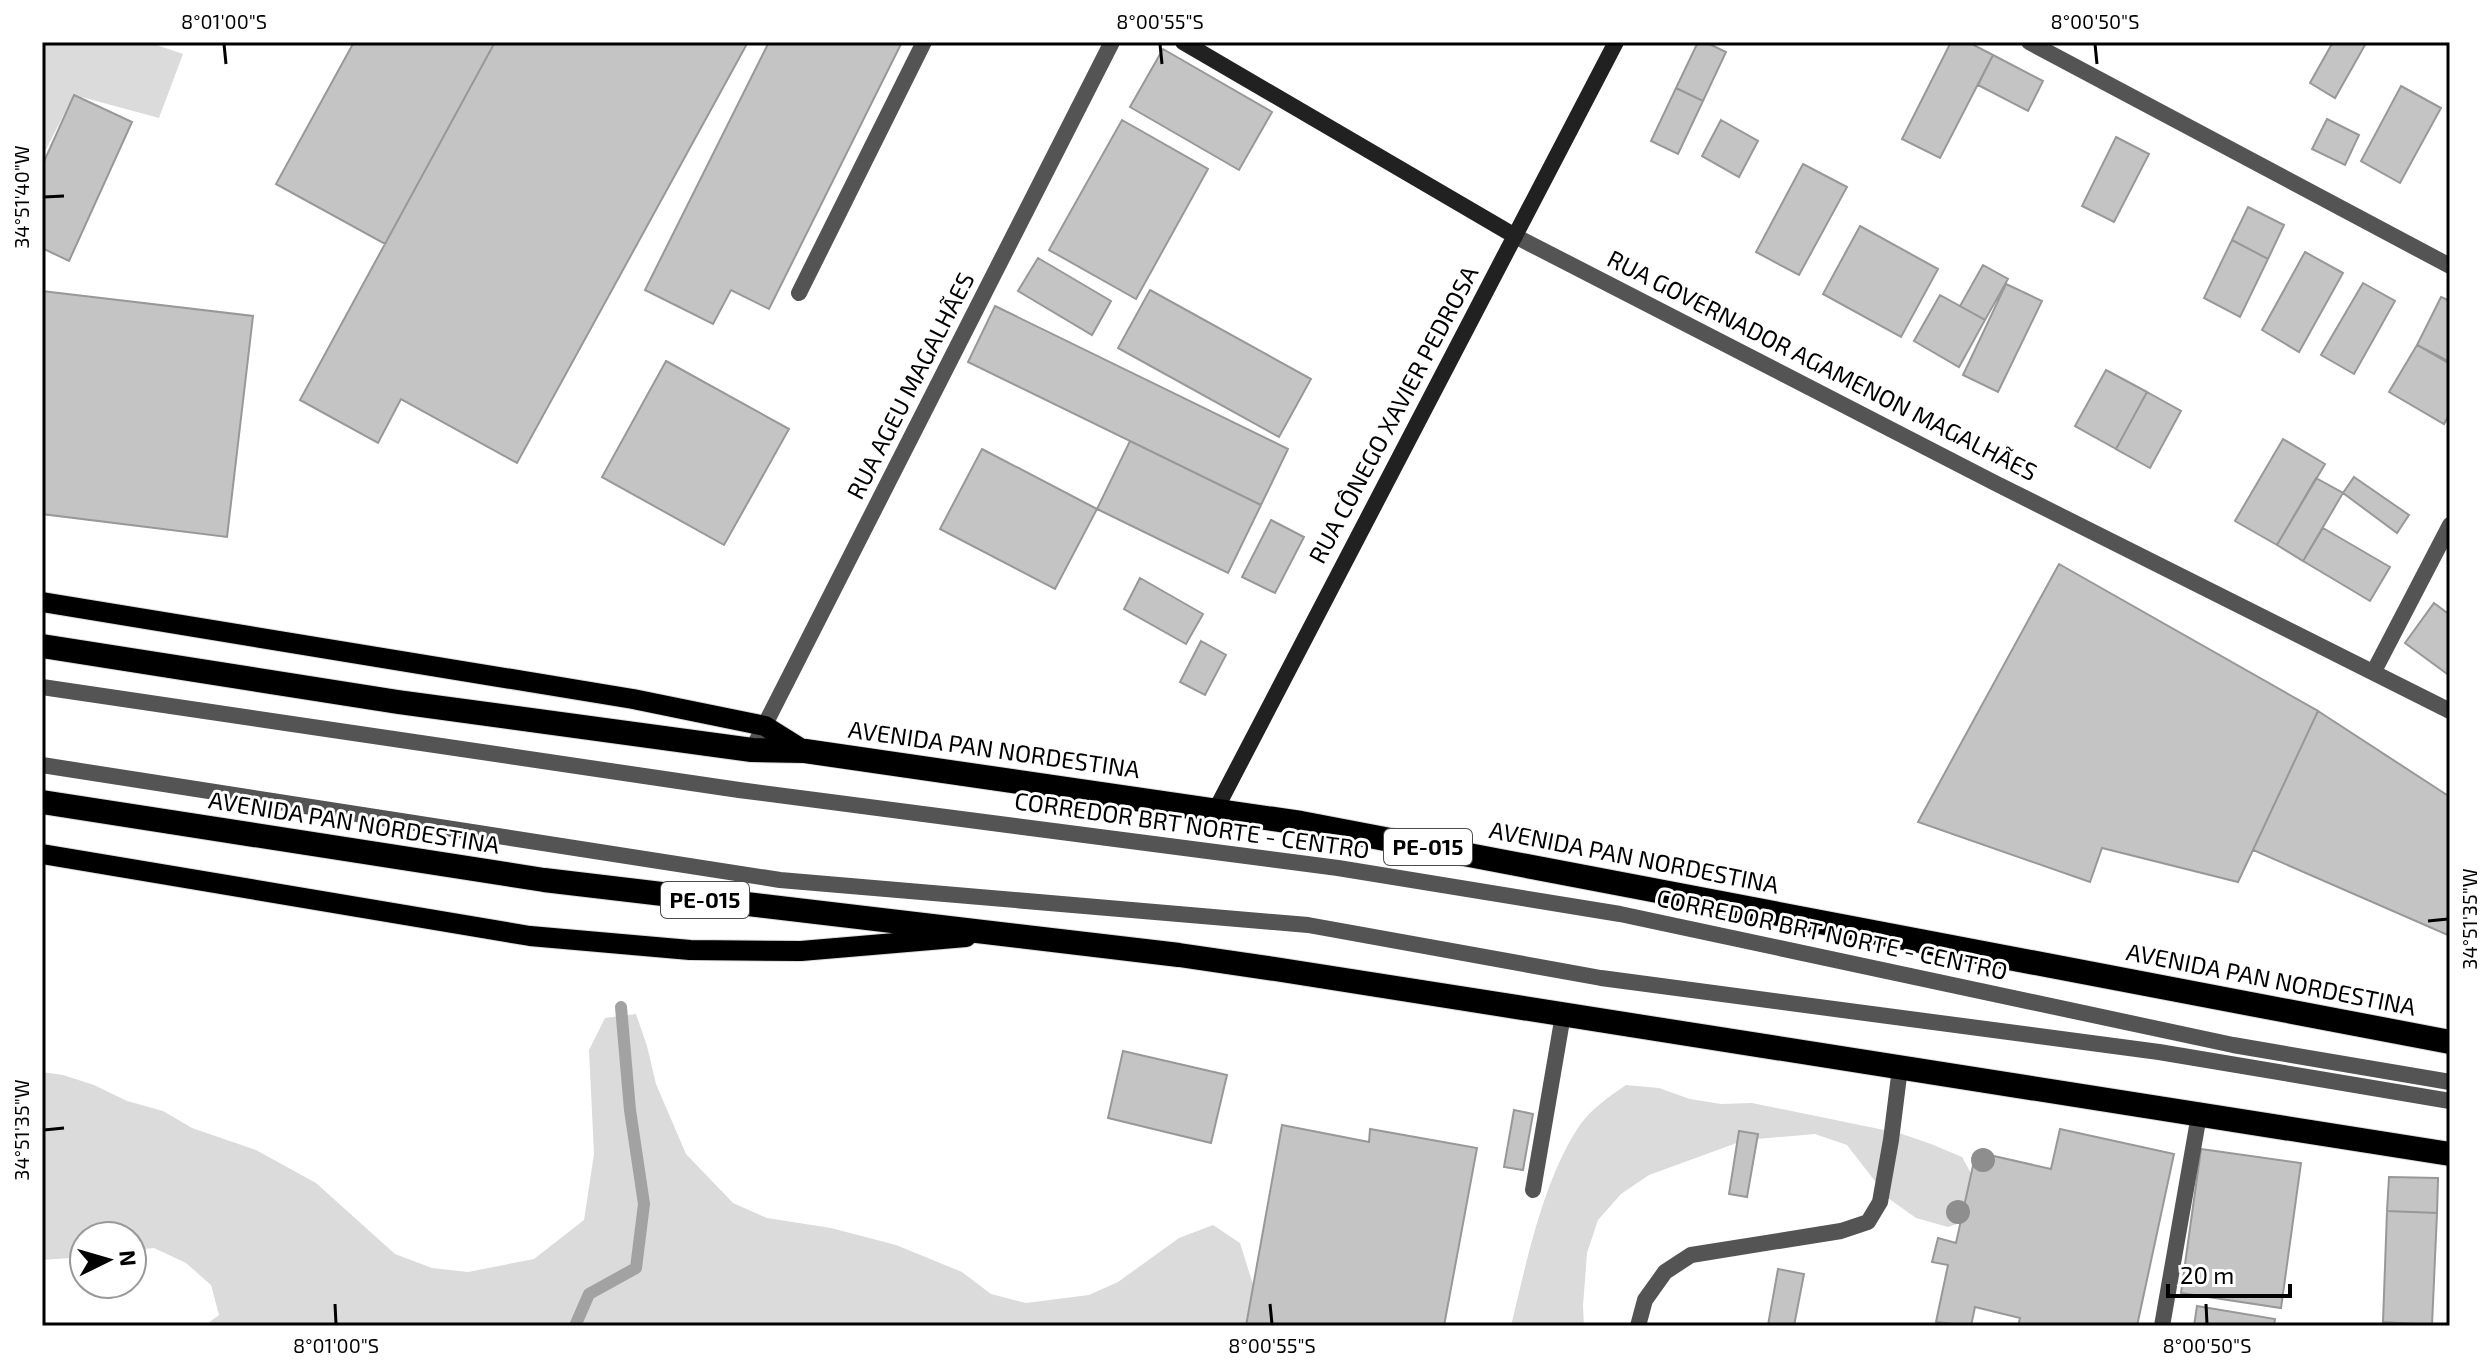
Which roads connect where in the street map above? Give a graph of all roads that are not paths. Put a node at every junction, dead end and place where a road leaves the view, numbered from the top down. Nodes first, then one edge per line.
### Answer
1 (924, 42) edge
2 (1112, 42) edge
3 (1183, 42) edge
4 (1616, 42) edge
5 (2029, 42) edge
6 (1515, 236) junction
7 (2450, 266) edge
8 (799, 293) dead end
9 (2450, 525) edge
10 (42, 602) edge
11 (42, 646) edge
12 (2374, 671) junction
13 (42, 687) edge
14 (2450, 711) edge
15 (765, 726) junction
16 (752, 750) junction
17 (805, 751) junction
18 (42, 765) edge
19 (42, 802) edge
20 (1215, 811) junction
21 (42, 854) edge
22 (992, 934) junction
23 (1563, 1015) junction
24 (2450, 1042) edge
25 (1900, 1068) junction
26 (2450, 1082) edge
27 (2450, 1101) edge
28 (2199, 1115) junction
29 (2450, 1154) edge
30 (1533, 1190) dead end
31 (1638, 1326) edge
32 (2162, 1326) edge

1 - 8 street
2 - 15 street, RUA AGEU MAGALHÃES
3 - 6 street, RUA GOVERNADOR AGAMENON MAGALHÃES
4 - 6 street, RUA CÔNEGO XAVIER PEDROSA
5 - 7 street
6 - 12 street, RUA GOVERNADOR AGAMENON MAGALHÃES
6 - 20 street, RUA CÔNEGO XAVIER PEDROSA
9 - 12 street
10 - 15 main road, AVENIDA PAN NORDESTINA
11 - 16 highway, AVENIDA PAN NORDESTINA / PE-015
12 - 14 street, RUA GOVERNADOR AGAMENON MAGALHÃES
13 - 26 street, CORREDOR BRT NORTE - CENTRO
15 - 16 street, RUA AGEU MAGALHÃES
15 - 17 main road, AVENIDA PAN NORDESTINA
16 - 17 highway, AVENIDA PAN NORDESTINA / PE-015
17 - 20 highway, AVENIDA PAN NORDESTINA / PE-015
18 - 27 street
19 - 22 highway, AVENIDA PAN NORDESTINA / PE-015
20 - 24 highway, AVENIDA PAN NORDESTINA / PE-015
21 - 22 main road, AVENIDA PAN NORDESTINA
22 - 23 highway, AVENIDA PAN NORDESTINA / PE-015
23 - 25 highway, AVENIDA PAN NORDESTINA / PE-015
23 - 30 street
25 - 28 highway, AVENIDA PAN NORDESTINA / PE-015
25 - 31 street
28 - 29 highway, AVENIDA PAN NORDESTINA / PE-015
28 - 32 street

